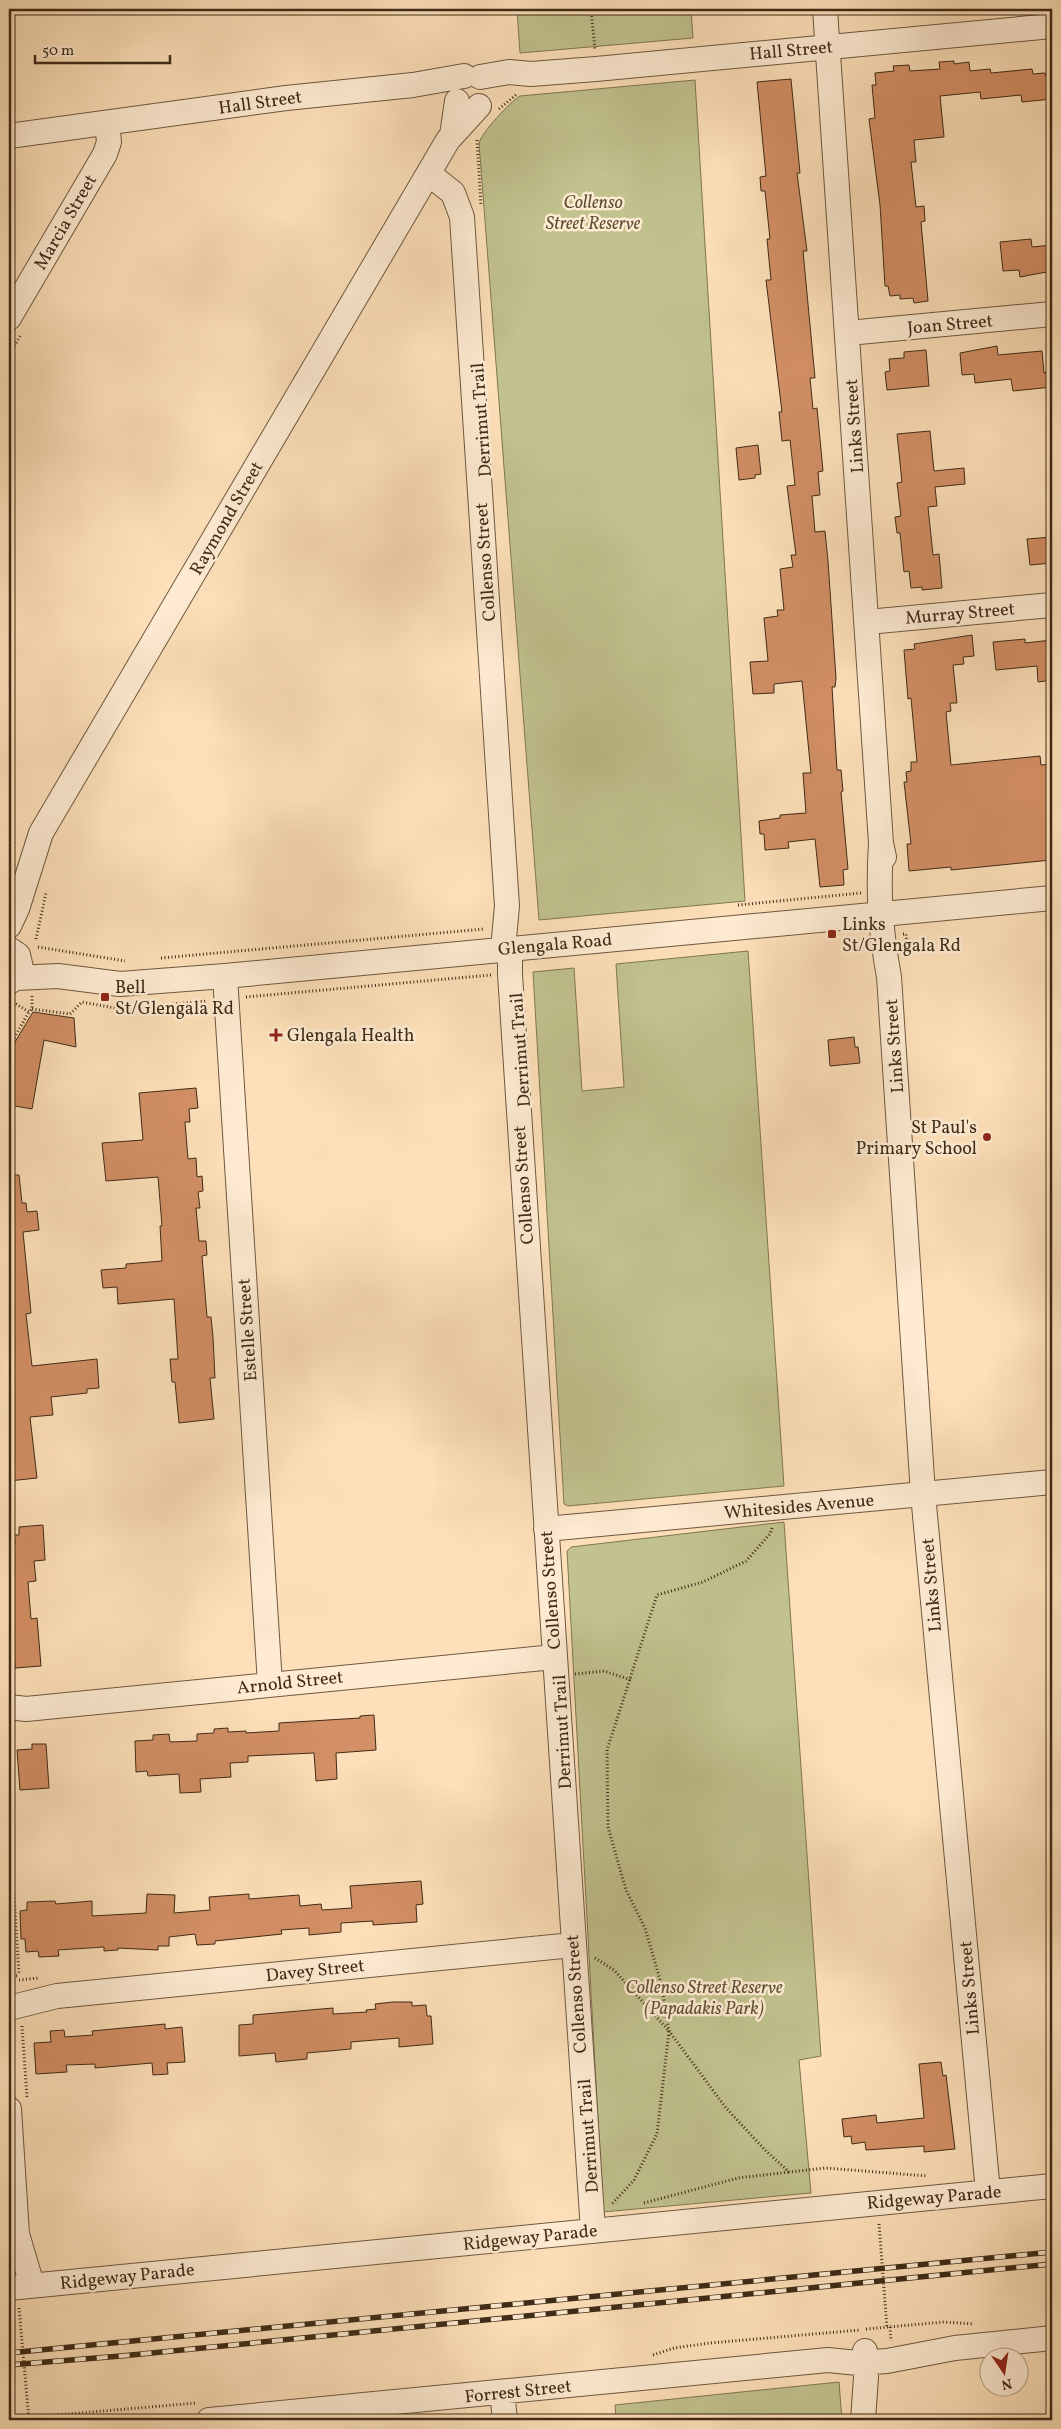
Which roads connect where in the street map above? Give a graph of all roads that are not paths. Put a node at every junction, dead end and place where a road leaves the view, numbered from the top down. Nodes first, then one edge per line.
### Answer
1 (825, 9) edge
2 (1052, 26) edge
3 (829, 47) junction
4 (474, 94) junction
5 (107, 123) junction
6 (9, 136) edge
7 (431, 170) junction
8 (1052, 314) edge
9 (9, 318) edge
10 (848, 333) junction
11 (1052, 605) edge
12 (867, 622) junction
13 (1052, 898) edge
14 (886, 913) junction
15 (13, 917) edge
16 (508, 936) junction
17 (18, 962) edge
18 (225, 976) junction
19 (1052, 1482) edge
20 (923, 1494) junction
21 (546, 1529) junction
22 (554, 1657) junction
23 (270, 1684) junction
24 (14, 1710) edge
25 (573, 1945) junction
26 (14, 1984) edge
27 (57, 1996) junction
28 (9, 2008) edge
29 (9, 2109) edge
30 (1052, 2186) edge
31 (988, 2192) junction
32 (592, 2231) junction
33 (18, 2291) edge
34 (1052, 2338) edge
35 (852, 2358) junction
36 (502, 2392) junction
37 (343, 2414) edge
38 (863, 2415) edge
39 (294, 2416) edge
40 (209, 2420) edge
41 (505, 2420) edge

1 - 3 street, Links Street
2 - 3 street, Hall Street
3 - 4 street, Hall Street
3 - 10 street, Links Street
4 - 5 street, Hall Street
4 - 7 street, Raymond Street
5 - 6 street, Hall Street
5 - 9 street, Marcia Street
7 - 15 street, Raymond Street
7 - 16 street, Collenso Street
8 - 10 street, Joan Street
10 - 12 street, Links Street
11 - 12 street, Murray Street
12 - 14 street, Links Street
13 - 14 street, Glengala Road
14 - 16 street, Glengala Road
14 - 20 street, Links Street
15 - 17 street, Raymond Street
16 - 18 street, Glengala Road
16 - 21 street, Collenso Street
17 - 18 street, Glengala Road
18 - 23 street, Estelle Street
19 - 20 street, Whitesides Avenue
20 - 21 street, Whitesides Avenue
20 - 31 street, Links Street
21 - 22 street, Collenso Street
22 - 23 street, Arnold Street
22 - 25 street, Collenso Street
23 - 24 street, Arnold Street
25 - 27 street, Davey Street
25 - 32 street, Collenso Street
26 - 27 street, Davey Street
27 - 28 street, Davey Street
29 - 33 street
30 - 31 street, Ridgeway Parade
31 - 32 street, Ridgeway Parade
32 - 33 street, Ridgeway Parade
34 - 35 street, Forrest Street
35 - 36 street, Forrest Street
35 - 38 street
36 - 37 street, Forrest Street
36 - 41 street
37 - 39 street, Forrest Street
39 - 40 street, Forrest Street

